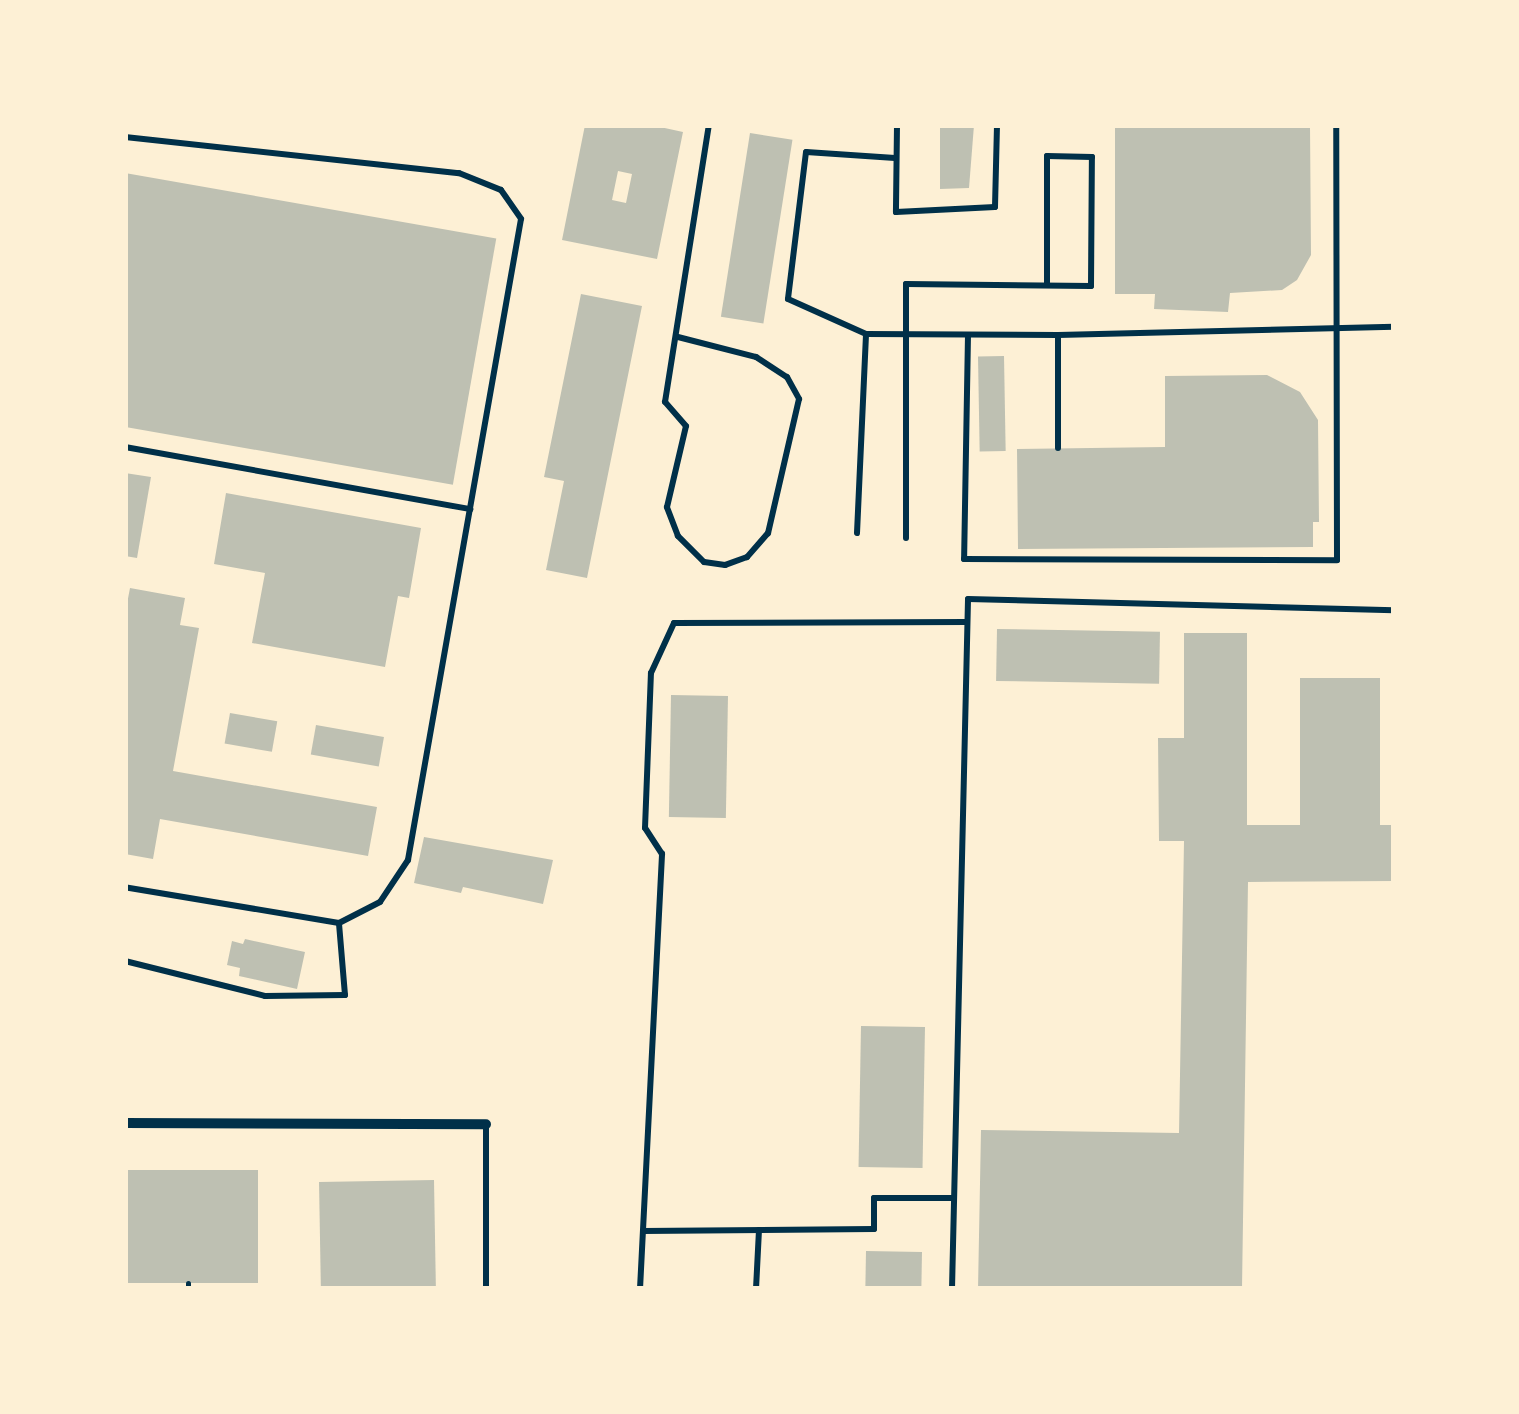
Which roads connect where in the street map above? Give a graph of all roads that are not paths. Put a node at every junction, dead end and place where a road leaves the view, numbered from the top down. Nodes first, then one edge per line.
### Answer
1 (710, 125) edge
2 (898, 125) edge
3 (997, 125) edge
4 (1336, 125) edge
5 (125, 137) edge
6 (896, 158) junction
7 (1047, 285) junction
8 (1394, 327) edge
9 (1334, 330) junction
10 (866, 334) junction
11 (907, 334) junction
12 (968, 335) junction
13 (1058, 336) junction
14 (678, 338) junction
15 (125, 448) edge
16 (1058, 448) dead end
17 (470, 509) junction
18 (857, 532) dead end
19 (906, 538) dead end
20 (1394, 610) edge
21 (967, 622) junction
22 (125, 888) edge
23 (339, 923) junction
24 (125, 961) edge
25 (125, 1123) edge
26 (486, 1124) joint
27 (954, 1198) junction
28 (760, 1230) junction
29 (643, 1231) junction
30 (486, 1289) edge
31 (640, 1289) edge
32 (756, 1289) edge
33 (952, 1289) edge

1 - 14 lane
2 - 6 lane
3 - 6 lane
4 - 9 lane
5 - 17 lane
6 - 10 lane
7 - 7 lane
7 - 11 lane
8 - 9 lane
9 - 12 lane
9 - 13 lane
10 - 11 lane
10 - 18 lane
11 - 12 lane
11 - 19 lane
12 - 13 lane
13 - 16 lane
14 - 14 lane
15 - 17 lane
17 - 23 lane
20 - 21 lane
21 - 27 lane
21 - 29 lane
22 - 23 lane
23 - 24 lane
25 - 26 street
26 - 30 lane
27 - 28 lane
27 - 33 lane
28 - 29 lane
28 - 32 lane
29 - 31 lane

